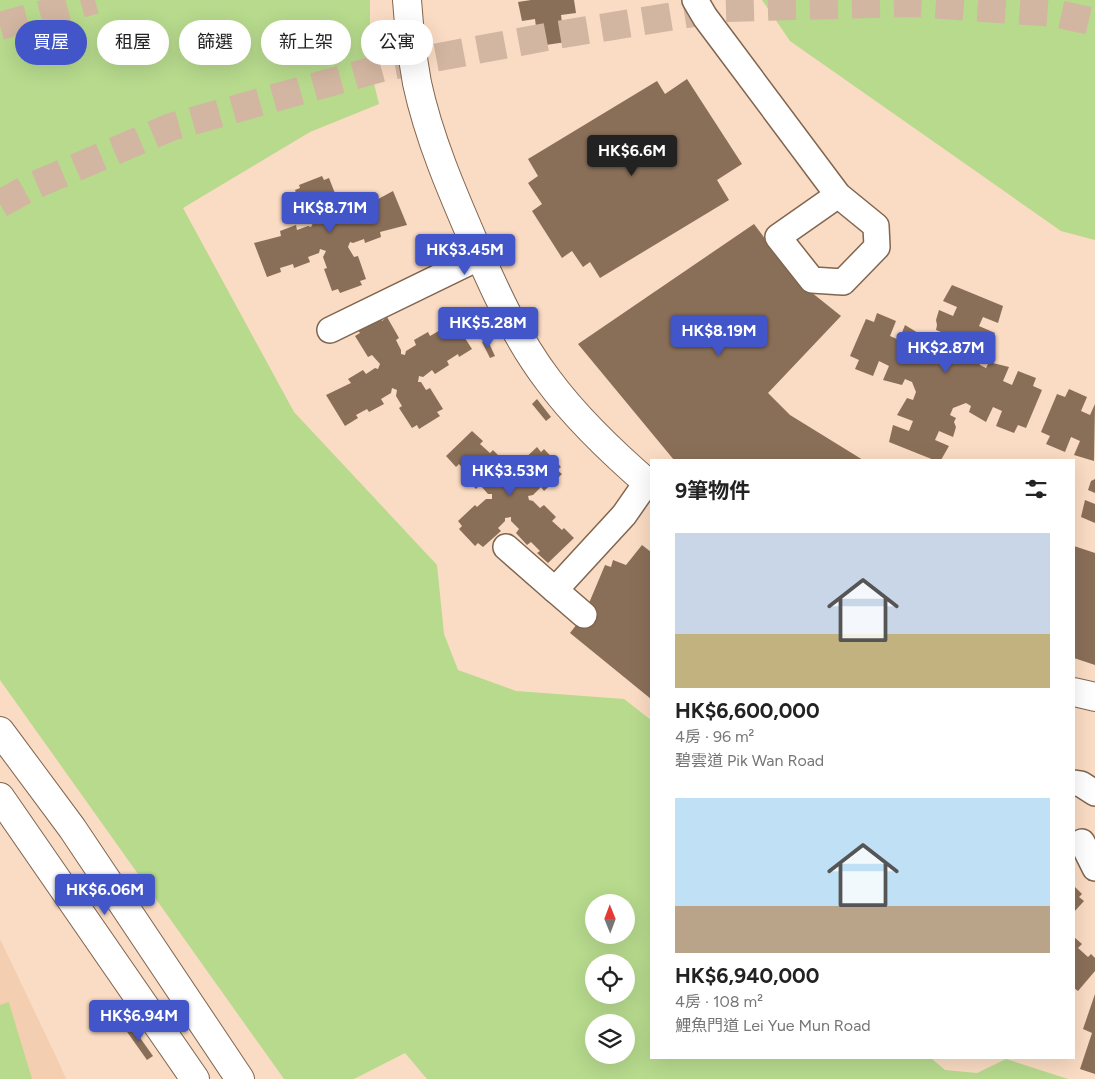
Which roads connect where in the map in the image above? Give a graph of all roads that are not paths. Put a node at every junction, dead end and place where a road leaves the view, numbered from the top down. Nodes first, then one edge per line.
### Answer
1 (407, 0) edge
2 (695, 0) edge
3 (838, 195) dead end
4 (480, 257) junction
5 (330, 330) dead end
6 (649, 484) edge
7 (506, 548) dead end
8 (555, 590) junction
9 (584, 615) dead end
10 (1075, 692) edge
11 (1095, 697) edge
12 (0, 731) edge
13 (1075, 783) edge
14 (1095, 793) edge
15 (0, 797) edge
16 (1083, 840) edge
17 (1095, 868) edge
18 (195, 1079) edge
19 (240, 1079) edge

1 - 4 main road
2 - 3 lane
4 - 5 lane
4 - 6 main road
6 - 8 lane
7 - 8 lane
8 - 9 lane
10 - 11 main road
12 - 19 main road
13 - 14 lane
15 - 18 main road
16 - 17 lane

